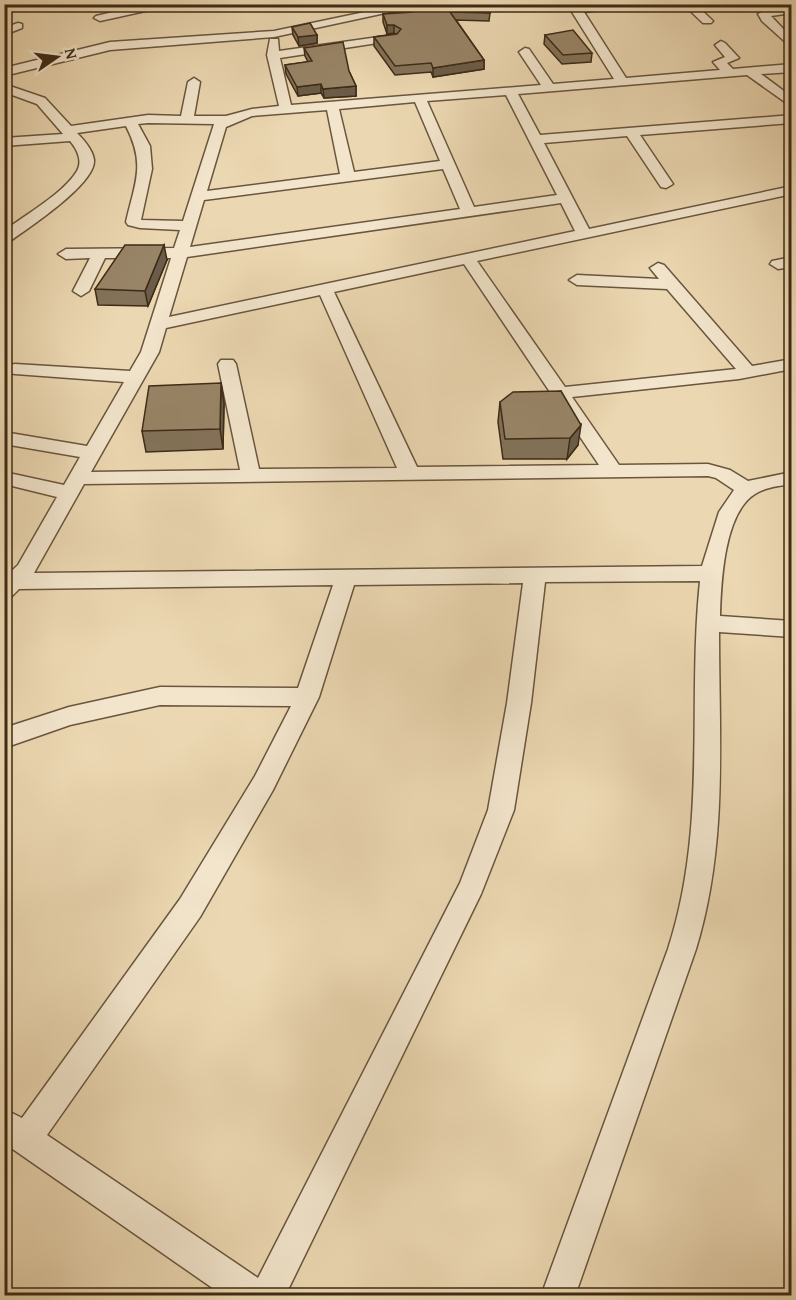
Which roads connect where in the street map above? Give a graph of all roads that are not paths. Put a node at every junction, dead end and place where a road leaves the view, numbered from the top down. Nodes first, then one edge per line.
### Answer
1 (422, 4) edge
2 (628, 4) edge
3 (688, 4) edge
4 (155, 6) dead end
5 (89, 7) dead end
6 (574, 7) edge
7 (792, 10) edge
8 (361, 11) edge
9 (100, 18) junction
10 (707, 21) dead end
11 (18, 26) dead end
12 (4, 32) edge
13 (274, 34) junction
14 (115, 37) junction
15 (393, 38) edge
16 (722, 45) dead end
17 (792, 45) edge
18 (525, 52) dead end
19 (273, 55) junction
20 (792, 68) edge
21 (748, 71) junction
22 (4, 72) edge
23 (730, 73) junction
24 (622, 81) junction
25 (194, 82) dead end
26 (549, 87) junction
27 (4, 88) edge
28 (510, 90) junction
29 (418, 98) junction
30 (792, 103) edge
31 (332, 105) junction
32 (285, 109) junction
33 (187, 118) junction
34 (792, 119) edge
35 (228, 120) junction
36 (130, 121) junction
37 (631, 132) junction
38 (71, 134) junction
39 (534, 140) junction
40 (4, 142) edge
41 (448, 164) junction
42 (348, 177) junction
43 (666, 184) dead end
44 (792, 190) edge
45 (199, 196) junction
46 (565, 198) junction
47 (469, 212) junction
48 (190, 226) junction
49 (584, 234) junction
50 (4, 239) edge
51 (181, 253) junction
52 (66, 254) dead end
53 (99, 255) junction
54 (468, 259) junction
55 (658, 268) dead end
56 (577, 280) dead end
57 (672, 284) junction
58 (325, 289) junction
59 (81, 291) dead end
60 (159, 324) junction
61 (227, 364) dead end
62 (792, 364) edge
63 (15, 369) dead end
64 (748, 372) junction
65 (136, 377) junction
66 (560, 393) junction
67 (4, 438) edge
68 (93, 453) junction
69 (613, 471) junction
70 (410, 474) junction
71 (251, 476) junction
72 (4, 478) edge
73 (792, 478) edge
74 (74, 486) junction
75 (747, 489) junction
76 (710, 573) junction
77 (535, 575) junction
78 (346, 577) junction
79 (10, 586) edge
80 (708, 623) junction
81 (792, 629) edge
82 (308, 698) junction
83 (4, 738) edge
84 (15, 1132) edge
85 (254, 1296) edge
86 (267, 1296) edge
87 (558, 1296) edge

1 - 8 street
2 - 6 street
3 - 10 street
4 - 9 street
5 - 9 street
6 - 24 street
7 - 17 street
8 - 13 street
9 - 14 street
11 - 12 street
13 - 14 street
13 - 19 street
14 - 22 street
15 - 19 street
16 - 23 street
18 - 26 street
19 - 32 street
20 - 21 street
21 - 23 street
21 - 30 street
23 - 24 street
24 - 26 street
25 - 33 street
26 - 28 street
27 - 38 street
28 - 29 street
28 - 39 street
29 - 31 street
29 - 41 street
31 - 32 street
31 - 42 street
32 - 35 street
33 - 35 street
33 - 36 street
34 - 37 street
35 - 45 street
36 - 38 street
36 - 48 street
37 - 39 street
37 - 43 street
38 - 40 street
38 - 50 street
39 - 46 street
41 - 42 street
41 - 47 street
42 - 45 street
44 - 49 street
45 - 48 street
46 - 47 street
46 - 49 street
47 - 51 street
48 - 51 street
49 - 54 street
51 - 53 street
51 - 60 street
52 - 53 street
53 - 59 street
54 - 58 street
54 - 66 street
55 - 57 street
56 - 57 street
57 - 64 street
58 - 60 street
58 - 70 street
60 - 65 street
61 - 71 street
62 - 64 street
63 - 65 street
64 - 66 street
65 - 68 street
66 - 69 street
67 - 68 street
68 - 74 street
69 - 70 street
69 - 75 street
70 - 71 street
71 - 74 street
72 - 74 street
73 - 75 street
74 - 79 street
75 - 76 street
76 - 77 street
76 - 80 street
77 - 78 street
77 - 86 street
78 - 79 street
78 - 82 street
80 - 81 street
80 - 87 street
82 - 83 street
82 - 84 street
84 - 85 street

